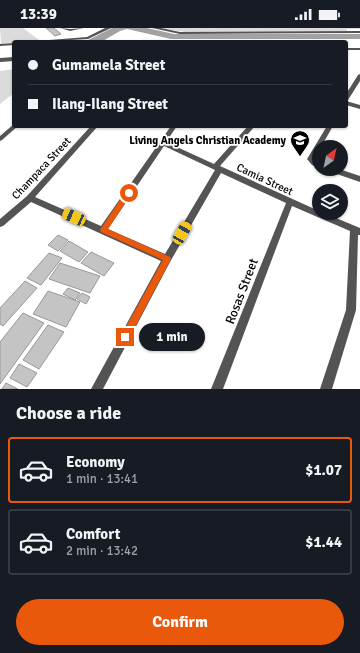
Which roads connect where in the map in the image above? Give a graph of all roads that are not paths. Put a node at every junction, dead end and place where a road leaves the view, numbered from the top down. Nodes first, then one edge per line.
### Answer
1 (62, 28) edge
2 (82, 28) edge
3 (109, 28) edge
4 (154, 28) edge
5 (360, 32) edge
6 (62, 40) edge
7 (12, 44) edge
8 (0, 46) edge
9 (348, 49) edge
10 (360, 49) edge
11 (12, 59) edge
12 (0, 60) edge
13 (360, 76) edge
14 (358, 84) edge
15 (348, 96) edge
16 (348, 104) edge
17 (360, 107) edge
18 (13, 128) edge
19 (93, 128) edge
20 (173, 128) edge
21 (250, 128) edge
22 (329, 128) edge
23 (0, 139) edge
24 (322, 140) edge
25 (163, 143) junction
26 (217, 168) junction
27 (348, 175) edge
28 (360, 179) edge
29 (30, 198) junction
30 (290, 202) junction
31 (0, 224) edge
32 (103, 230) junction
33 (357, 231) edge
34 (167, 259) junction
35 (97, 389) edge
36 (217, 389) edge
37 (326, 389) edge

1 - 2 lane
3 - 6 street
4 - 5 street
7 - 8 street
9 - 10 street
11 - 12 street
13 - 14 street
14 - 15 street
16 - 17 street
18 - 23 street
19 - 29 street, Champaca Street
20 - 25 street
21 - 26 street
22 - 24 street
25 - 26 street, Camia Street
25 - 32 street
26 - 30 street, Camia Street
26 - 34 street
27 - 28 street
29 - 31 street, Champaca Street
29 - 32 street
30 - 33 street, Camia Street
30 - 36 street, Rosas Street
32 - 34 street
33 - 37 street
34 - 35 street

